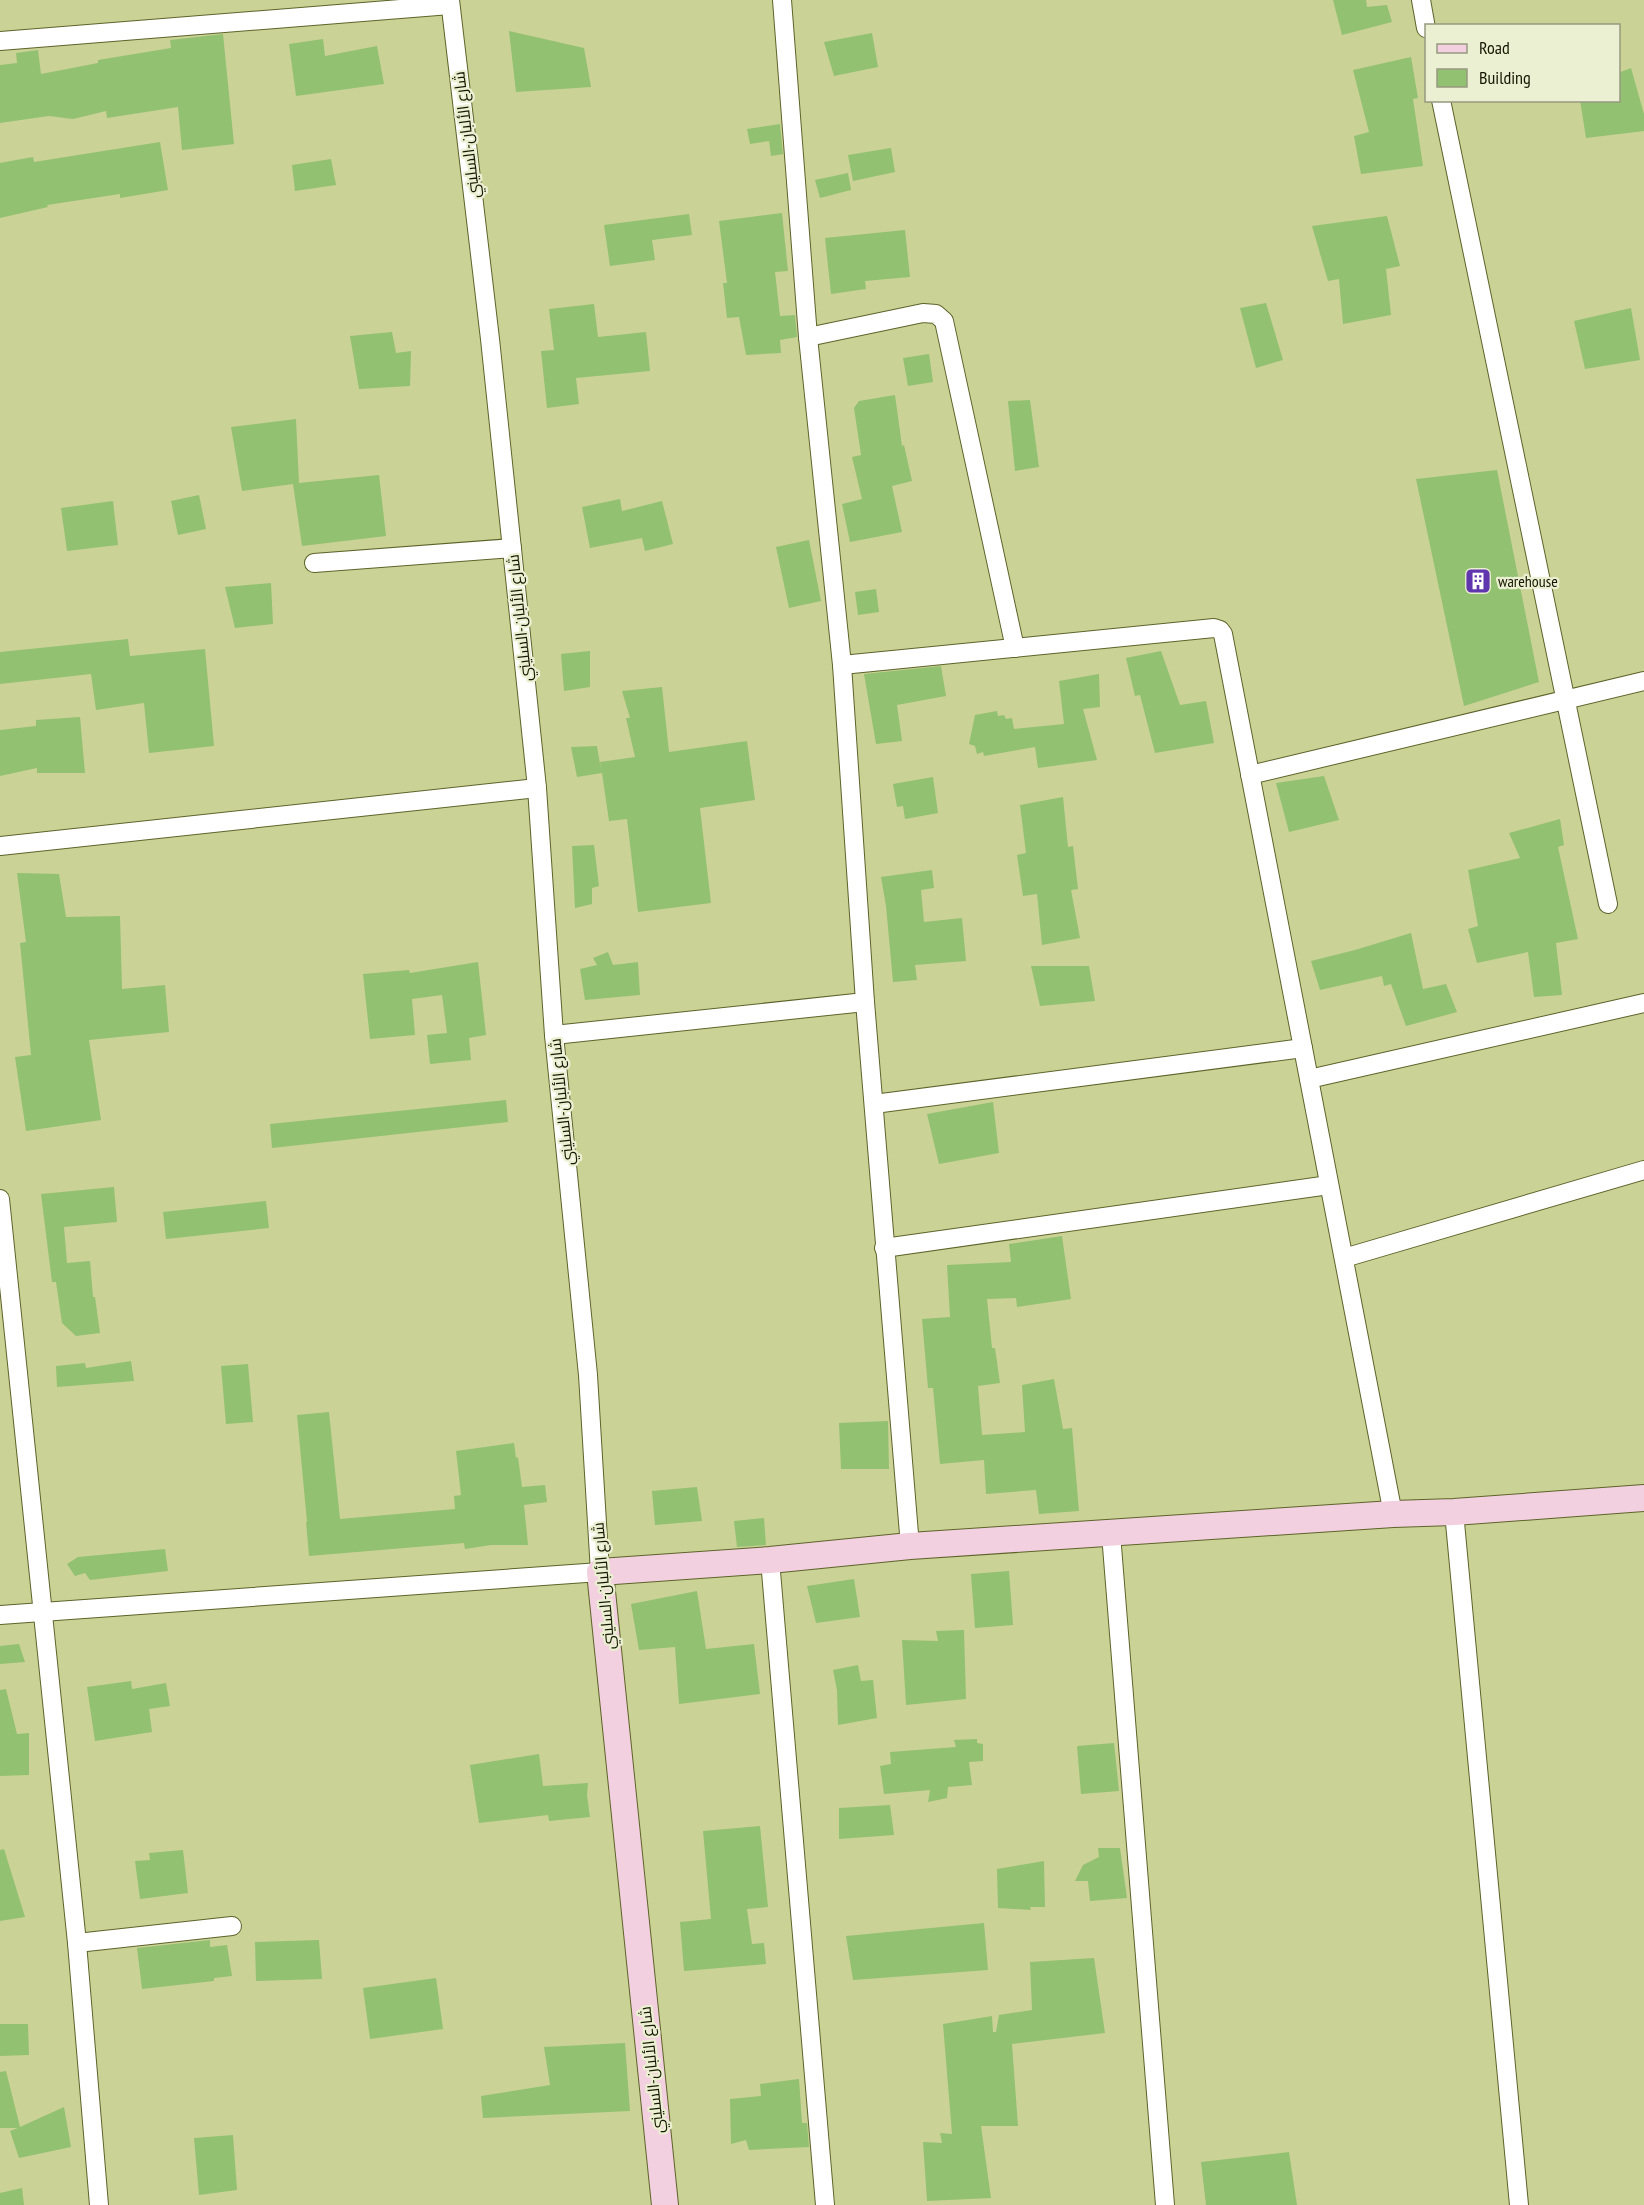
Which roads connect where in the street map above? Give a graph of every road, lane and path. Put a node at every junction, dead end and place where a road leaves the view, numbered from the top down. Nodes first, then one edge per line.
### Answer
1 (782, 0) edge
2 (1421, 0) edge
3 (450, 3) edge
4 (1425, 24) edge
5 (0, 41) edge
6 (1441, 102) edge
7 (808, 337) junction
8 (512, 548) junction
9 (314, 563) dead end
10 (1015, 648) junction
11 (842, 666) junction
12 (1644, 681) edge
13 (1565, 699) junction
14 (1250, 775) junction
15 (537, 788) junction
16 (0, 846) edge
17 (1608, 904) dead end
18 (865, 1002) junction
19 (1644, 1003) edge
20 (554, 1035) junction
21 (1303, 1048) junction
22 (1309, 1079) junction
23 (874, 1104) junction
24 (1644, 1170) edge
25 (1329, 1185) junction
26 (0, 1199) edge
27 (884, 1248) junction
28 (1344, 1258) junction
29 (1644, 1498) edge
30 (1454, 1512) junction
31 (1393, 1514) junction
32 (1111, 1534) junction
33 (910, 1546) junction
34 (770, 1560) junction
35 (600, 1572) junction
36 (44, 1612) junction
37 (0, 1615) edge
38 (232, 1926) dead end
39 (77, 1942) junction
40 (99, 2205) edge
41 (665, 2205) edge
42 (825, 2205) edge
43 (1165, 2205) edge
44 (1519, 2205) edge

1 - 7 street
2 - 4 street
3 - 5 street
3 - 8 street, شارع الألبان-السليني
6 - 13 street
7 - 10 street
7 - 11 street
8 - 9 street
8 - 15 street, شارع الألبان-السليني
10 - 11 street
10 - 14 street
11 - 18 street
12 - 13 street
13 - 14 street
13 - 17 street
14 - 21 street
15 - 16 street
15 - 20 street, شارع الألبان-السليني
18 - 20 street
18 - 23 street
19 - 22 street
20 - 35 street, شارع الألبان-السليني
21 - 22 street
21 - 23 street
22 - 25 street
23 - 27 street
24 - 28 street
25 - 27 street
25 - 28 street
26 - 36 street
27 - 33 street
28 - 31 street
29 - 30 street
30 - 31 street
30 - 44 street
31 - 32 street
32 - 33 street
32 - 43 street
33 - 34 street
34 - 35 street
34 - 42 street
35 - 36 street
35 - 41 street, شارع الألبان-السليني
36 - 37 street
36 - 39 street
38 - 39 street
39 - 40 street

